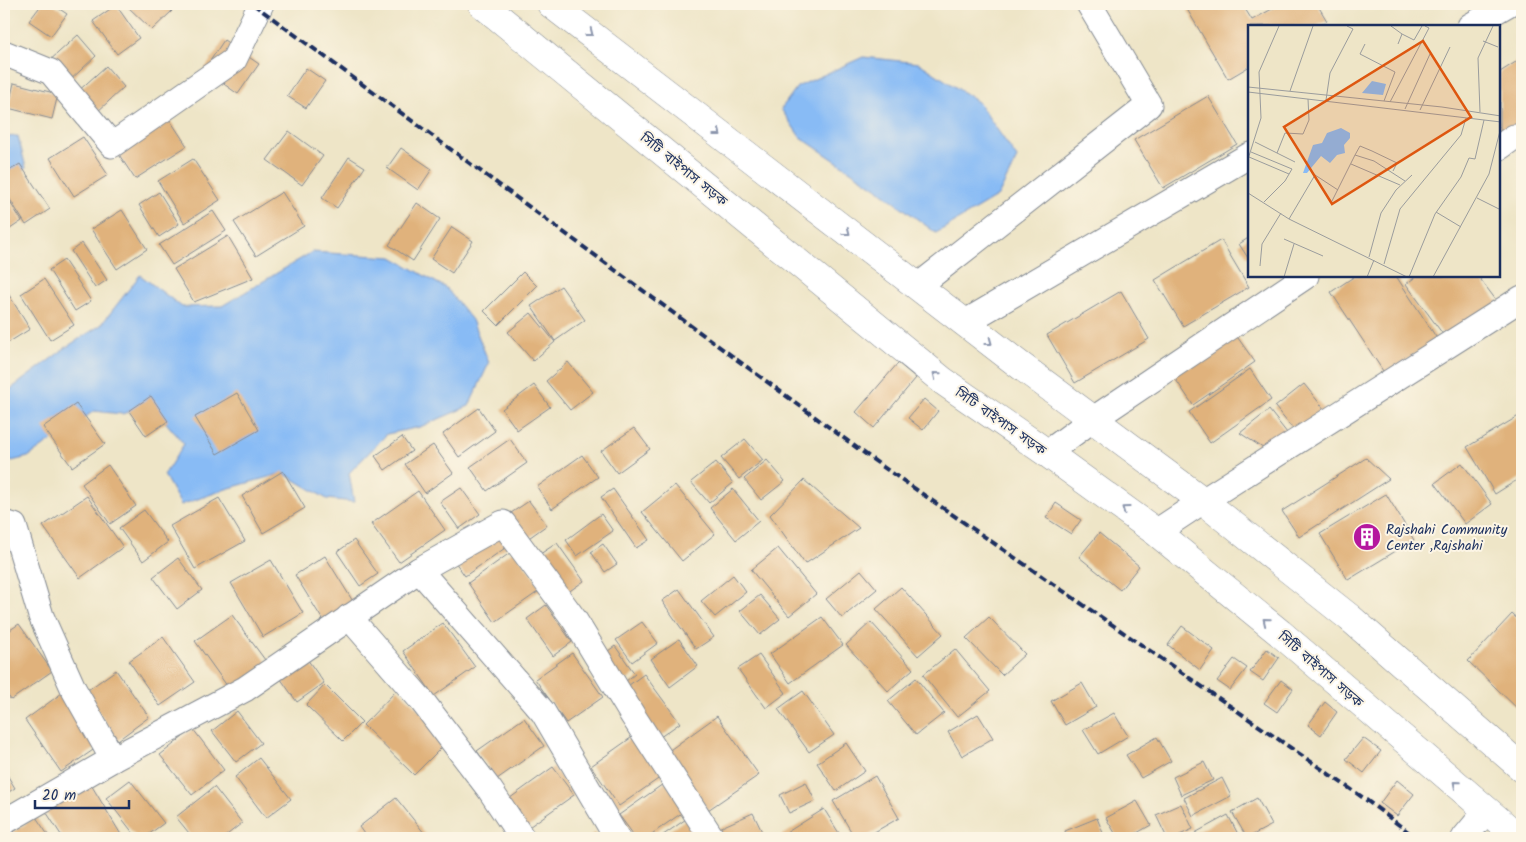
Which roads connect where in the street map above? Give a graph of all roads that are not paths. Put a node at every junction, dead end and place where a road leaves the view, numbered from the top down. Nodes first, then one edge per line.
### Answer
1 (261, 4) edge
2 (482, 4) edge
3 (551, 4) edge
4 (1089, 4) edge
5 (1508, 4) edge
6 (1472, 25) edge
7 (4, 53) edge
8 (1248, 156) edge
9 (1303, 278) edge
10 (918, 286) junction
11 (1522, 298) edge
12 (964, 323) junction
13 (1092, 420) junction
14 (1048, 453) junction
15 (1203, 501) junction
16 (4, 523) edge
17 (1156, 532) junction
18 (419, 570) junction
19 (349, 617) junction
20 (113, 759) junction
21 (1522, 768) edge
22 (1487, 810) junction
23 (4, 822) edge
24 (522, 838) edge
25 (617, 838) edge
26 (712, 838) edge
27 (1464, 838) edge
28 (1520, 838) edge

1 - 7 street
14 -> 2 main road, সিটি বাইপাস সড়ক
3 -> 10 main road
4 - 10 street
5 - 6 street
8 - 12 street
9 - 13 street
10 - 12 main road
11 - 15 street
12 -> 13 main road
13 - 14 street
13 - 15 main road
17 -> 14 main road, সিটি বাইপাস সড়ক
15 - 17 street
15 - 21 main road
16 - 20 street
22 -> 17 main road, সিটি বাইপাস সড়ক
18 - 19 street
18 - 25 street
18 - 26 street
19 - 20 street
19 - 24 street
20 - 23 street
22 - 27 street
22 - 28 main road, সিটি বাইপাস সড়ক

